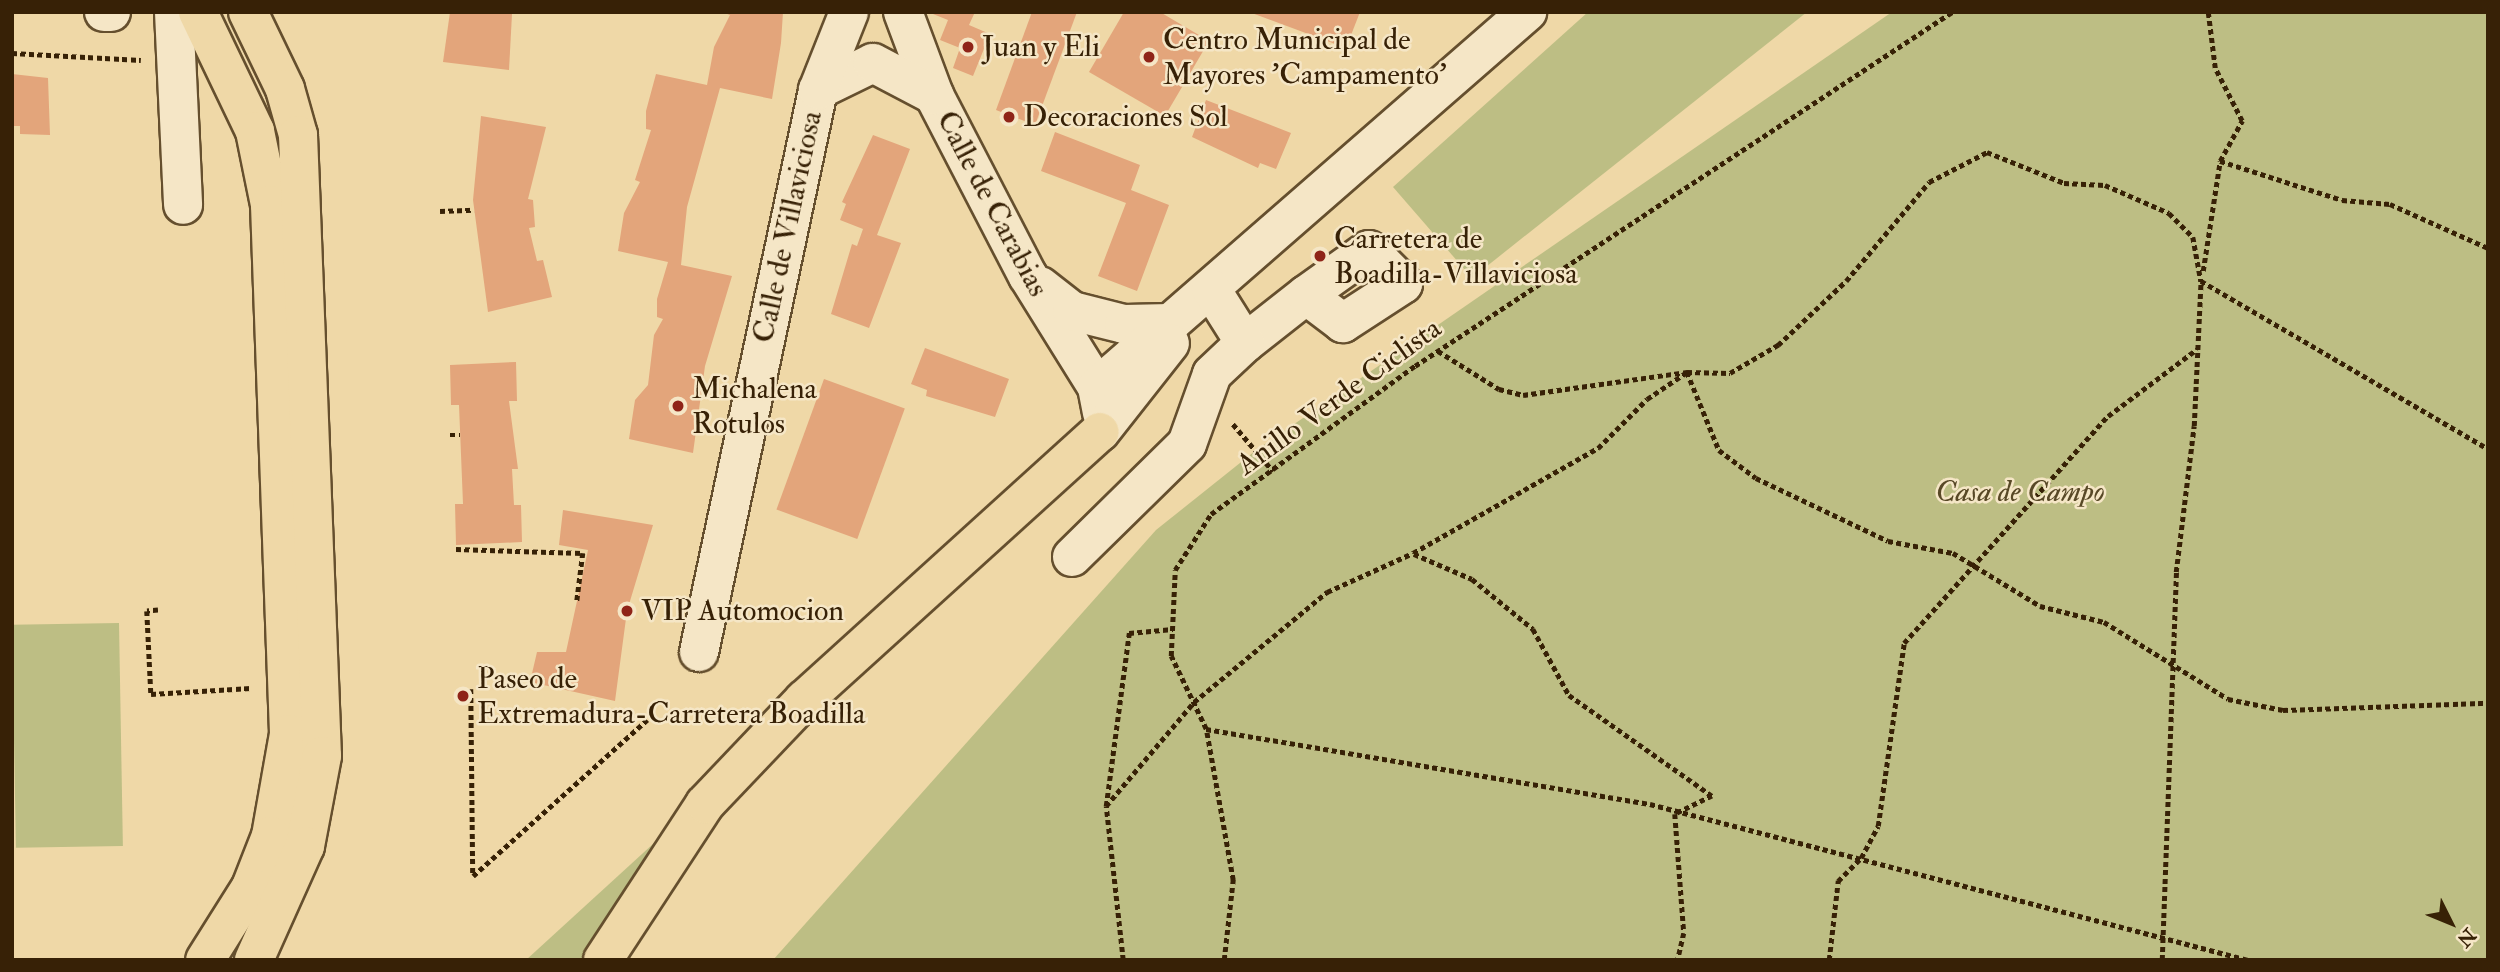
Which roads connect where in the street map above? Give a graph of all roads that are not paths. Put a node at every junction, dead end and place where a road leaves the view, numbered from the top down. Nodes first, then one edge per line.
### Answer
1 (104, 12) edge
2 (248, 12) edge
3 (849, 12) edge
4 (903, 12) edge
5 (1527, 12) edge
6 (110, 13) edge
7 (183, 16) edge
8 (818, 90) junction
9 (934, 95) junction
10 (183, 205) dead end
11 (1028, 276) junction
12 (1206, 293) junction
13 (1306, 295) dead end
14 (1171, 323) junction
15 (1245, 343) junction
16 (1097, 387) junction
17 (1100, 432) junction
18 (1072, 557) dead end
19 (699, 652) dead end
20 (205, 960) edge
21 (254, 960) edge
22 (603, 960) edge

1 - 6 street
2 - 21 highway
3 - 8 street, Calle de Villaviciosa
4 - 9 street, Calle de Carabias
5 - 12 street
7 - 10 street
7 - 20 highway
8 - 9 street
8 - 19 street, Calle de Villaviciosa
9 - 11 street, Calle de Carabias
11 - 14 street
11 - 16 street, Calle de Carabias
12 - 14 street
12 - 15 street
12 - 17 street
13 - 15 street
14 - 16 street
15 - 18 street
16 - 17 street
17 - 22 highway

